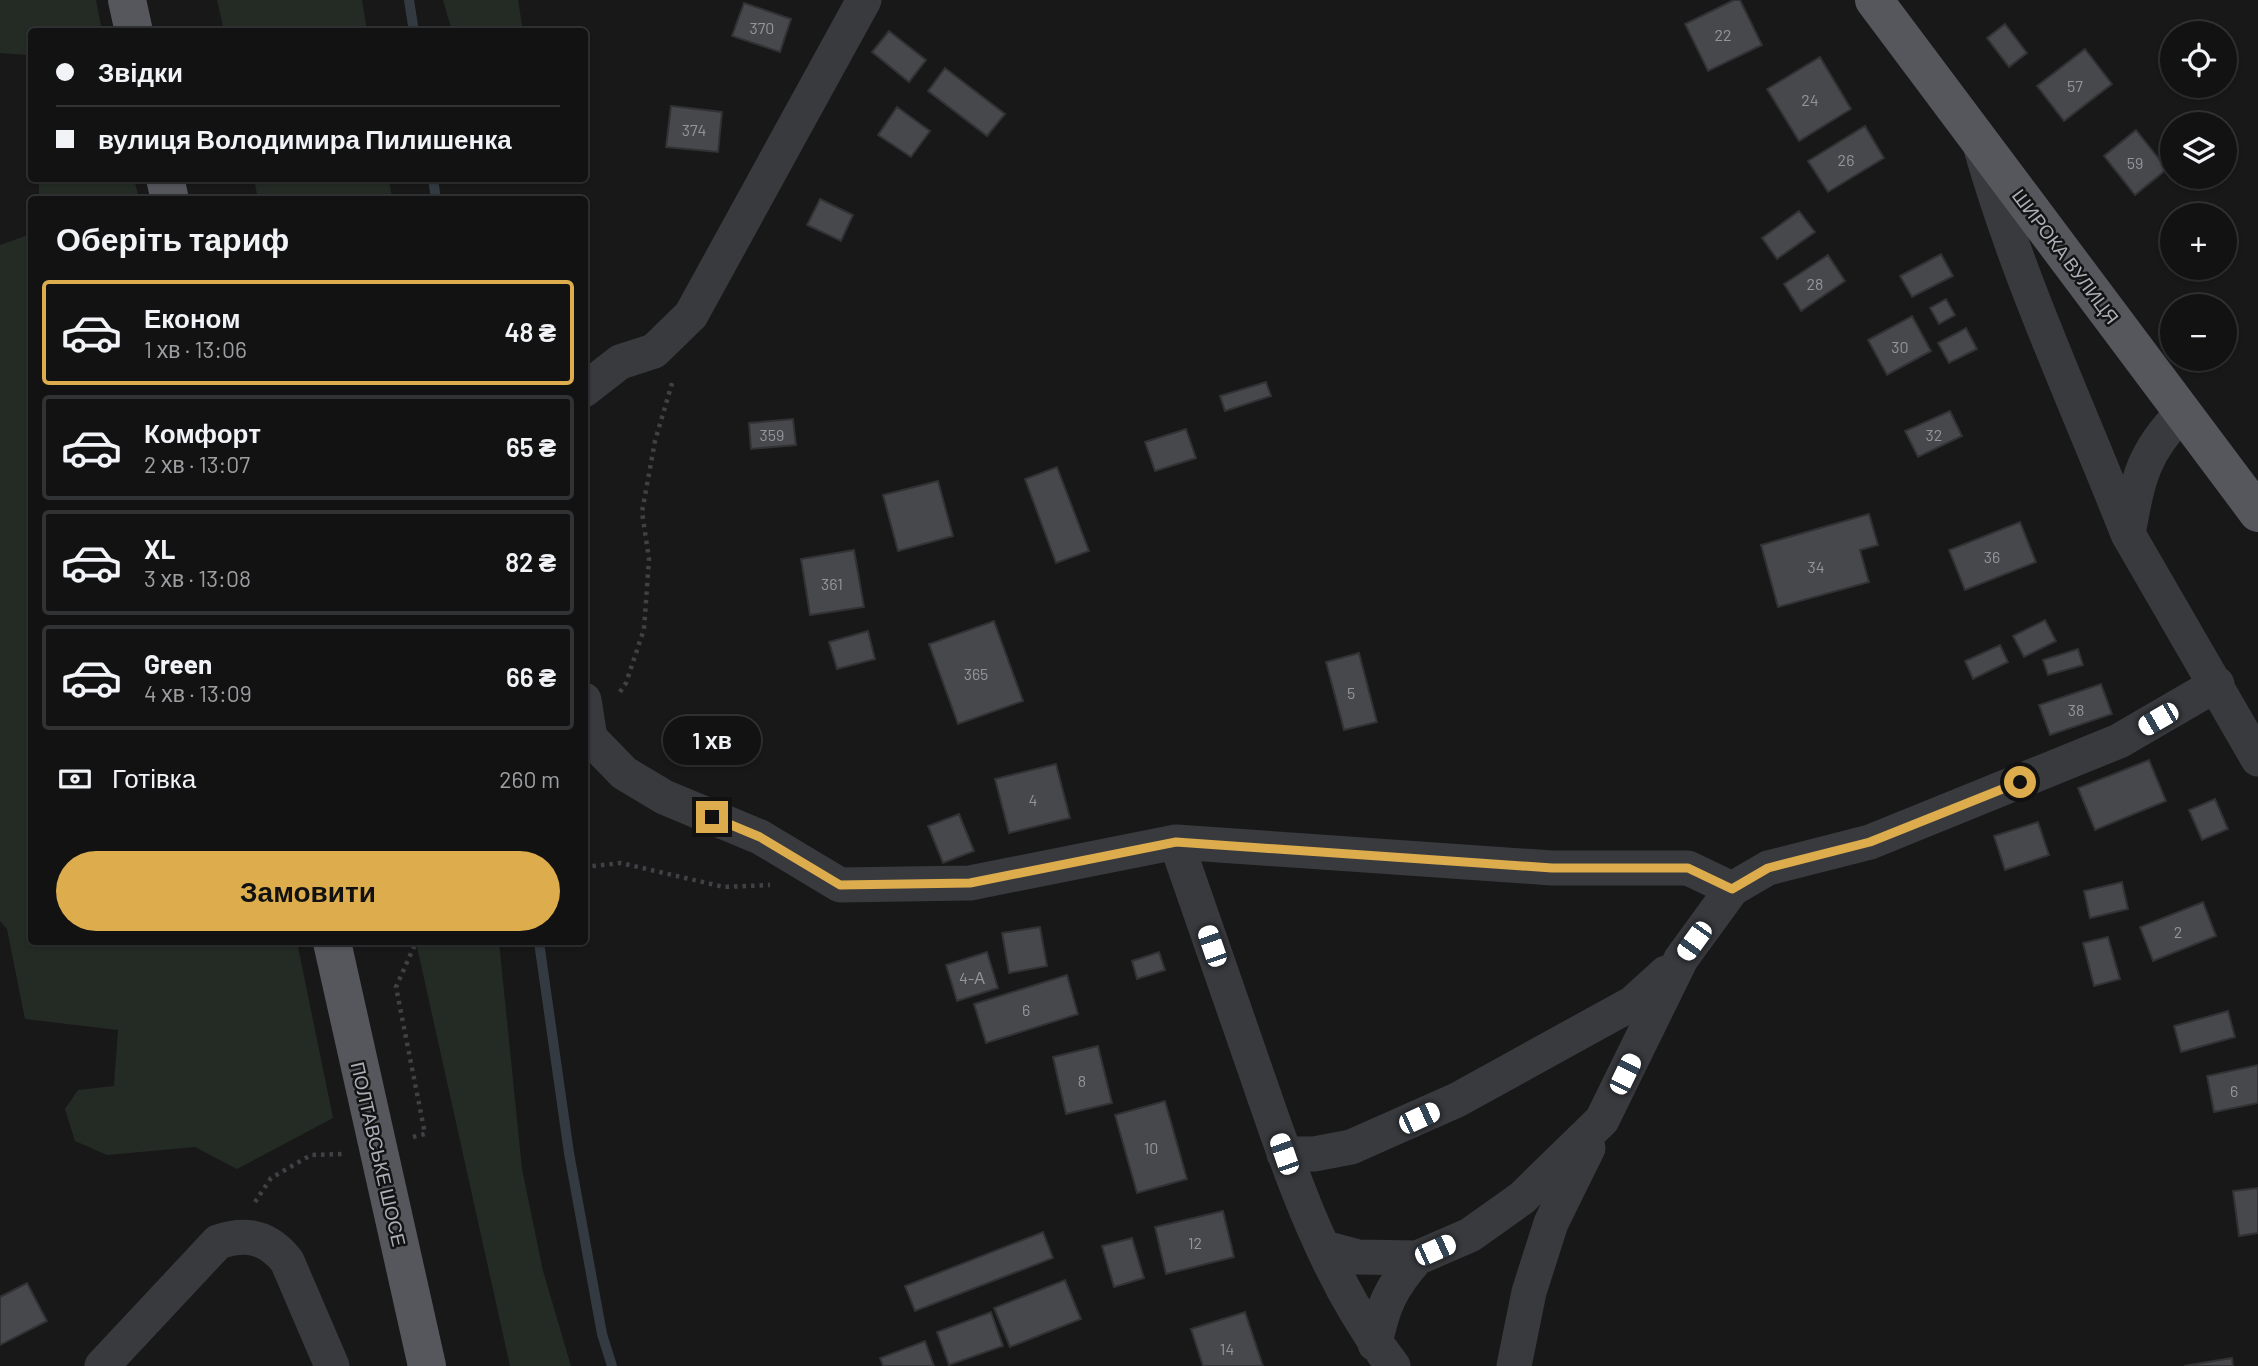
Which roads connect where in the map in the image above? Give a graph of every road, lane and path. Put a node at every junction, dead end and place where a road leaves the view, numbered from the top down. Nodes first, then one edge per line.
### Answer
1 (127, 0) edge
2 (864, 0) edge
3 (1874, 0) edge
4 (133, 28) edge
5 (1978, 138) junction
6 (673, 378) dead end
7 (588, 387) edge
8 (2182, 412) junction
9 (2258, 513) edge
10 (2128, 534) junction
11 (2217, 684) junction
12 (588, 725) edge
13 (590, 738) junction
14 (2258, 760) edge
15 (1176, 842) junction
16 (588, 867) edge
17 (782, 884) dead end
18 (1732, 889) junction
19 (333, 945) edge
20 (415, 945) edge
21 (1681, 959) junction
22 (1602, 1120) junction
23 (425, 1134) dead end
24 (1284, 1154) junction
25 (332, 1156) dead end
26 (233, 1237) junction
27 (1324, 1248) junction
28 (1417, 1258) junction
29 (1384, 1355) edge
30 (102, 1366) edge
31 (332, 1366) edge
32 (427, 1366) edge
33 (1514, 1366) edge

1 - 4 main road
2 - 7 street
3 - 5 main road, ШИРОКА ВУЛИЦЯ
5 - 8 main road, ШИРОКА ВУЛИЦЯ
5 - 10 street
6 - 13 path
8 - 9 main road, ШИРОКА ВУЛИЦЯ
8 - 10 street
10 - 11 street
11 - 14 street
11 - 18 street
12 - 13 street
13 - 15 street
15 - 18 street
15 - 24 street
16 - 17 path
18 - 21 street
19 - 32 main road, ПОЛТАВСЬКЕ ШОСЕ
20 - 23 path
21 - 22 street
21 - 24 street
22 - 28 street
22 - 33 street
24 - 27 street
25 - 26 path
26 - 30 street
26 - 31 street
27 - 28 street
27 - 29 street
28 - 29 street

